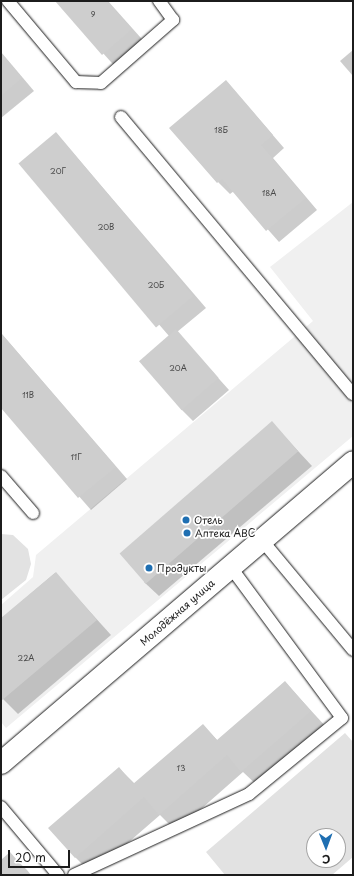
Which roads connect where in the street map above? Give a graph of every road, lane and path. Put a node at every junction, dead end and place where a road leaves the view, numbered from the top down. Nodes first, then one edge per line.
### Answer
1 (8, 1) edge
2 (159, 1) edge
3 (121, 117) dead end
4 (353, 394) edge
5 (350, 469) edge
6 (1, 476) edge
7 (33, 513) dead end
8 (261, 539) junction
9 (230, 566) junction
10 (353, 650) edge
11 (1, 762) edge
12 (1, 807) edge
13 (58, 875) edge
14 (74, 875) edge

1 - 2 lane
3 - 4 lane
5 - 8 street, Молодёжная улица
6 - 7 lane
8 - 9 street, Молодёжная улица
8 - 10 lane
9 - 11 street, Молодёжная улица
9 - 14 lane
12 - 13 lane

